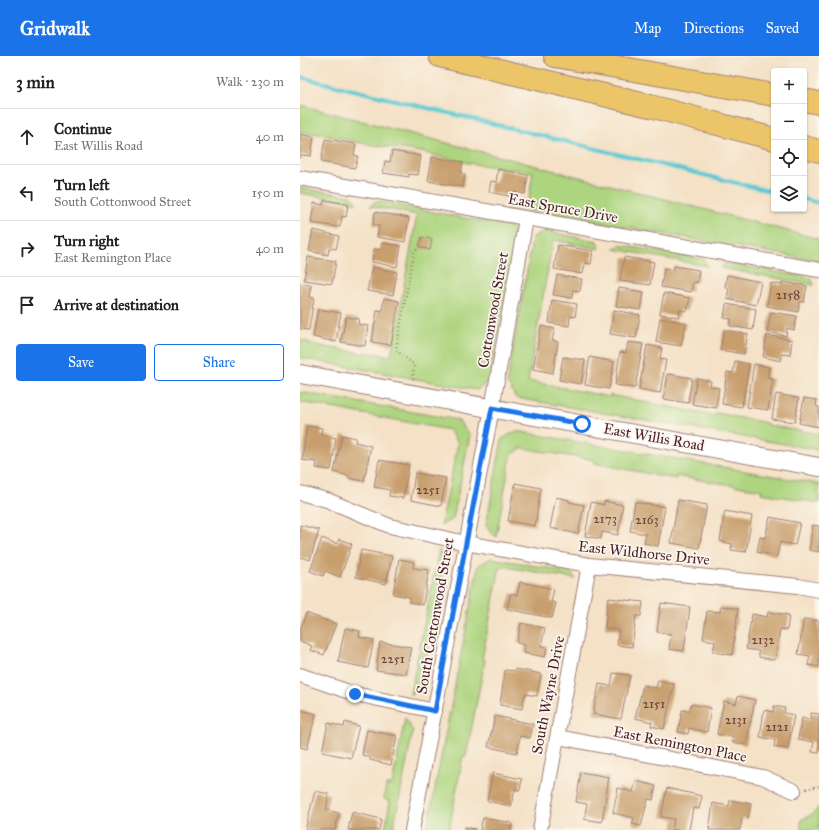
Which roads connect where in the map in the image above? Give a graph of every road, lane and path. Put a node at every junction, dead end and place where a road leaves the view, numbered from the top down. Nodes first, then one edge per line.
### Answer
1 (440, 56) edge
2 (555, 56) edge
3 (771, 94) edge
4 (807, 101) edge
5 (819, 103) edge
6 (771, 138) edge
7 (807, 148) edge
8 (819, 151) edge
9 (300, 178) edge
10 (526, 219) junction
11 (419, 247) dead end
12 (819, 270) edge
13 (300, 374) edge
14 (410, 394) junction
15 (492, 408) junction
16 (819, 467) edge
17 (300, 493) edge
18 (466, 543) junction
19 (589, 566) junction
20 (819, 590) edge
21 (300, 676) edge
22 (435, 711) junction
23 (558, 737) junction
24 (794, 791) dead end
25 (412, 830) edge
26 (540, 830) edge

1 - 6 highway
2 - 3 highway
4 - 5 highway
7 - 8 highway
9 - 10 street, East Spruce Drive
10 - 12 street, East Spruce Drive
10 - 15 street, Cottonwood Street
11 - 14 path
13 - 14 street, East Willis Road
14 - 15 street, East Willis Road
15 - 16 street, East Willis Road
15 - 18 street, South Cottonwood Street
17 - 18 street, East Wildhorse Drive
18 - 19 street, East Wildhorse Drive
18 - 22 street, South Cottonwood Street
19 - 20 street, East Wildhorse Drive
19 - 23 street, South Wayne Drive
21 - 22 street
22 - 25 street, South Cottonwood Street
23 - 24 street, East Remington Place
23 - 26 street, South Wayne Drive

